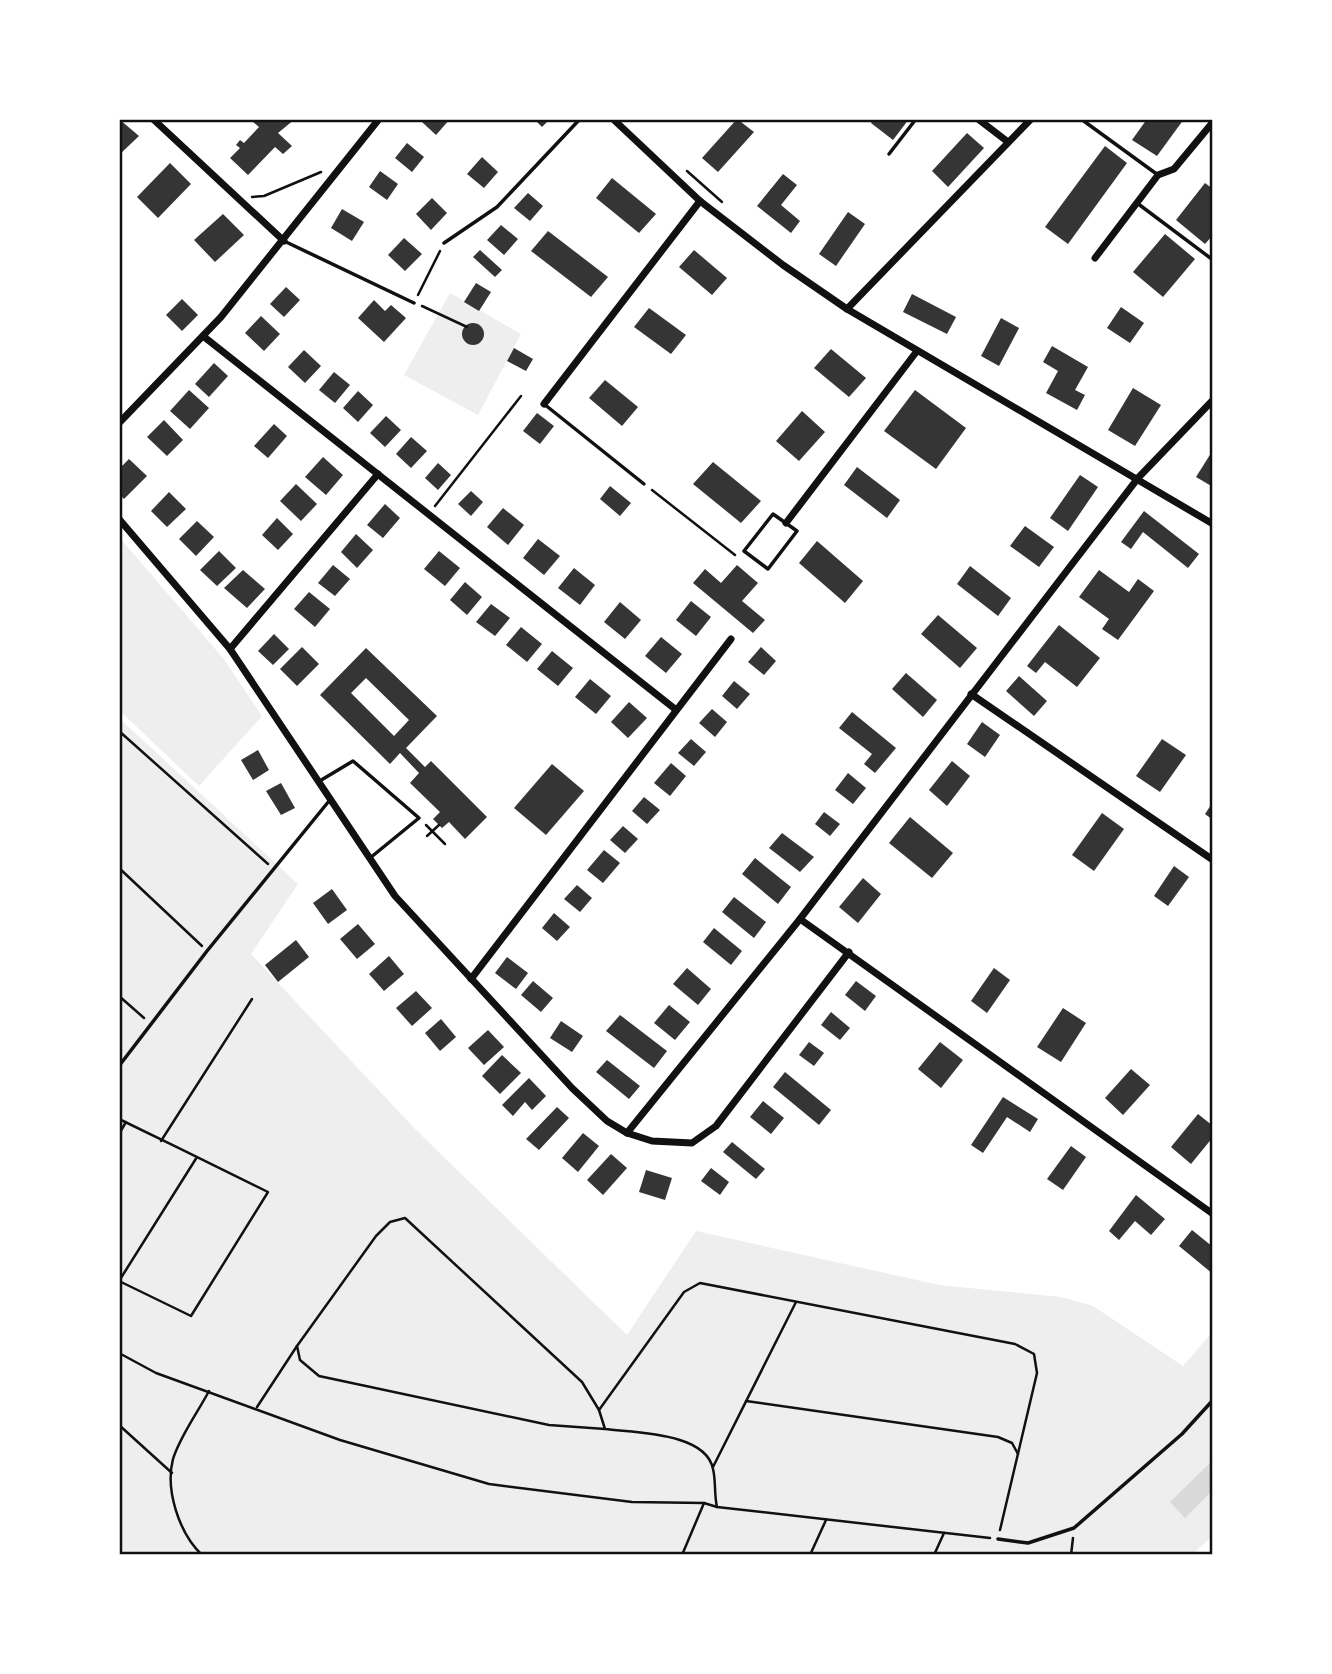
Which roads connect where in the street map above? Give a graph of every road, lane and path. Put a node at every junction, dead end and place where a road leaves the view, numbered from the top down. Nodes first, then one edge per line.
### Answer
1 (153, 119) edge
2 (379, 119) edge
3 (580, 119) edge
4 (613, 119) edge
5 (916, 119) edge
6 (978, 119) edge
7 (1031, 119) edge
8 (1081, 119) edge
9 (1213, 122) edge
10 (1008, 142) junction
11 (889, 154) dead end
12 (679, 164) dead end
13 (341, 168) junction
14 (1158, 175) junction
15 (238, 199) junction
16 (700, 201) junction
17 (1137, 203) junction
18 (729, 207) dead end
19 (285, 241) junction
20 (444, 243) joint
21 (1096, 258) dead end
22 (1213, 260) edge
23 (414, 303) junction
24 (848, 309) junction
25 (467, 327) dead end
26 (203, 336) junction
27 (917, 351) junction
28 (521, 396) dead end
29 (1213, 400) edge
30 (544, 404) joint
31 (119, 423) edge
32 (378, 474) junction
33 (1138, 478) junction
34 (644, 484) joint
35 (429, 514) junction
36 (119, 519) edge
37 (786, 523) junction
38 (1213, 524) edge
39 (744, 551) junction
40 (731, 639) dead end
41 (230, 649) junction
42 (971, 695) junction
43 (675, 709) junction
44 (119, 731) edge
45 (318, 782) junction
46 (329, 801) junction
47 (426, 825) dead end
48 (439, 825) dead end
49 (432, 831) junction
50 (426, 836) dead end
51 (445, 844) dead end
52 (369, 859) junction
53 (1213, 860) edge
54 (119, 868) edge
55 (273, 869) junction
56 (800, 919) junction
57 (206, 951) junction
58 (849, 953) junction
59 (471, 979) junction
60 (119, 996) edge
61 (252, 999) dead end
62 (152, 1025) junction
63 (119, 1066) edge
64 (119, 1119) edge
65 (126, 1122) junction
66 (627, 1133) junction
67 (119, 1134) edge
68 (161, 1141) junction
69 (197, 1157) junction
70 (1213, 1214) edge
71 (796, 1302) junction
72 (297, 1346) junction
73 (119, 1353) edge
74 (209, 1391) junction
75 (1213, 1400) edge
76 (746, 1401) junction
77 (257, 1408) junction
78 (599, 1410) junction
79 (119, 1425) edge
80 (605, 1429) junction
81 (1018, 1454) junction
82 (713, 1467) junction
83 (172, 1473) junction
84 (704, 1503) junction
85 (717, 1507) junction
86 (827, 1520) junction
87 (1074, 1528) junction
88 (944, 1533) junction
89 (998, 1539) junction
90 (202, 1555) edge
91 (682, 1555) edge
92 (810, 1555) edge
93 (934, 1555) edge
94 (1071, 1555) edge

1 - 15 street
2 - 13 street
3 - 20 lane
4 - 16 street
5 - 11 lane
6 - 10 street
7 - 10 street
8 - 14 lane
9 - 14 street
10 - 24 street
12 - 18 path
13 - 15 path
13 - 19 street
14 - 17 street
15 - 19 street
16 - 24 street
16 - 30 street
17 - 21 street
17 - 22 lane
19 - 23 lane
19 - 26 street
20 - 23 path
23 - 25 path
24 - 27 street
26 - 31 street
26 - 32 street
27 - 33 street
27 - 37 street
28 - 35 path
29 - 33 street
30 - 34 lane
32 - 35 street
32 - 41 street
33 - 38 street
33 - 42 street
34 - 39 path
35 - 43 street
36 - 41 street
37 - 39 lane
37 - 39 lane
40 - 43 street
41 - 45 street
42 - 53 street
42 - 56 street
43 - 59 street
44 - 55 path
45 - 46 street
45 - 52 lane
46 - 52 street
46 - 55 lane
47 - 49 path
48 - 49 path
49 - 50 path
49 - 51 path
52 - 59 street
54 - 57 path
55 - 57 lane
56 - 58 street
56 - 66 street
57 - 62 lane
58 - 66 street
58 - 70 street
59 - 66 street
60 - 62 path
61 - 68 path
62 - 63 lane
64 - 65 path
65 - 67 path
65 - 68 path
68 - 69 path
69 - 69 path
71 - 76 path
71 - 78 path
71 - 81 path
72 - 77 path
72 - 78 path
72 - 80 path
73 - 74 path
74 - 77 path
74 - 83 path
75 - 87 lane
76 - 81 path
76 - 82 path
77 - 84 path
78 - 80 path
79 - 83 path
80 - 82 path
81 - 89 path
82 - 85 path
83 - 90 path
84 - 85 path
84 - 91 path
85 - 86 path
86 - 88 path
86 - 92 path
87 - 89 lane
87 - 94 path
88 - 89 path
88 - 93 path

